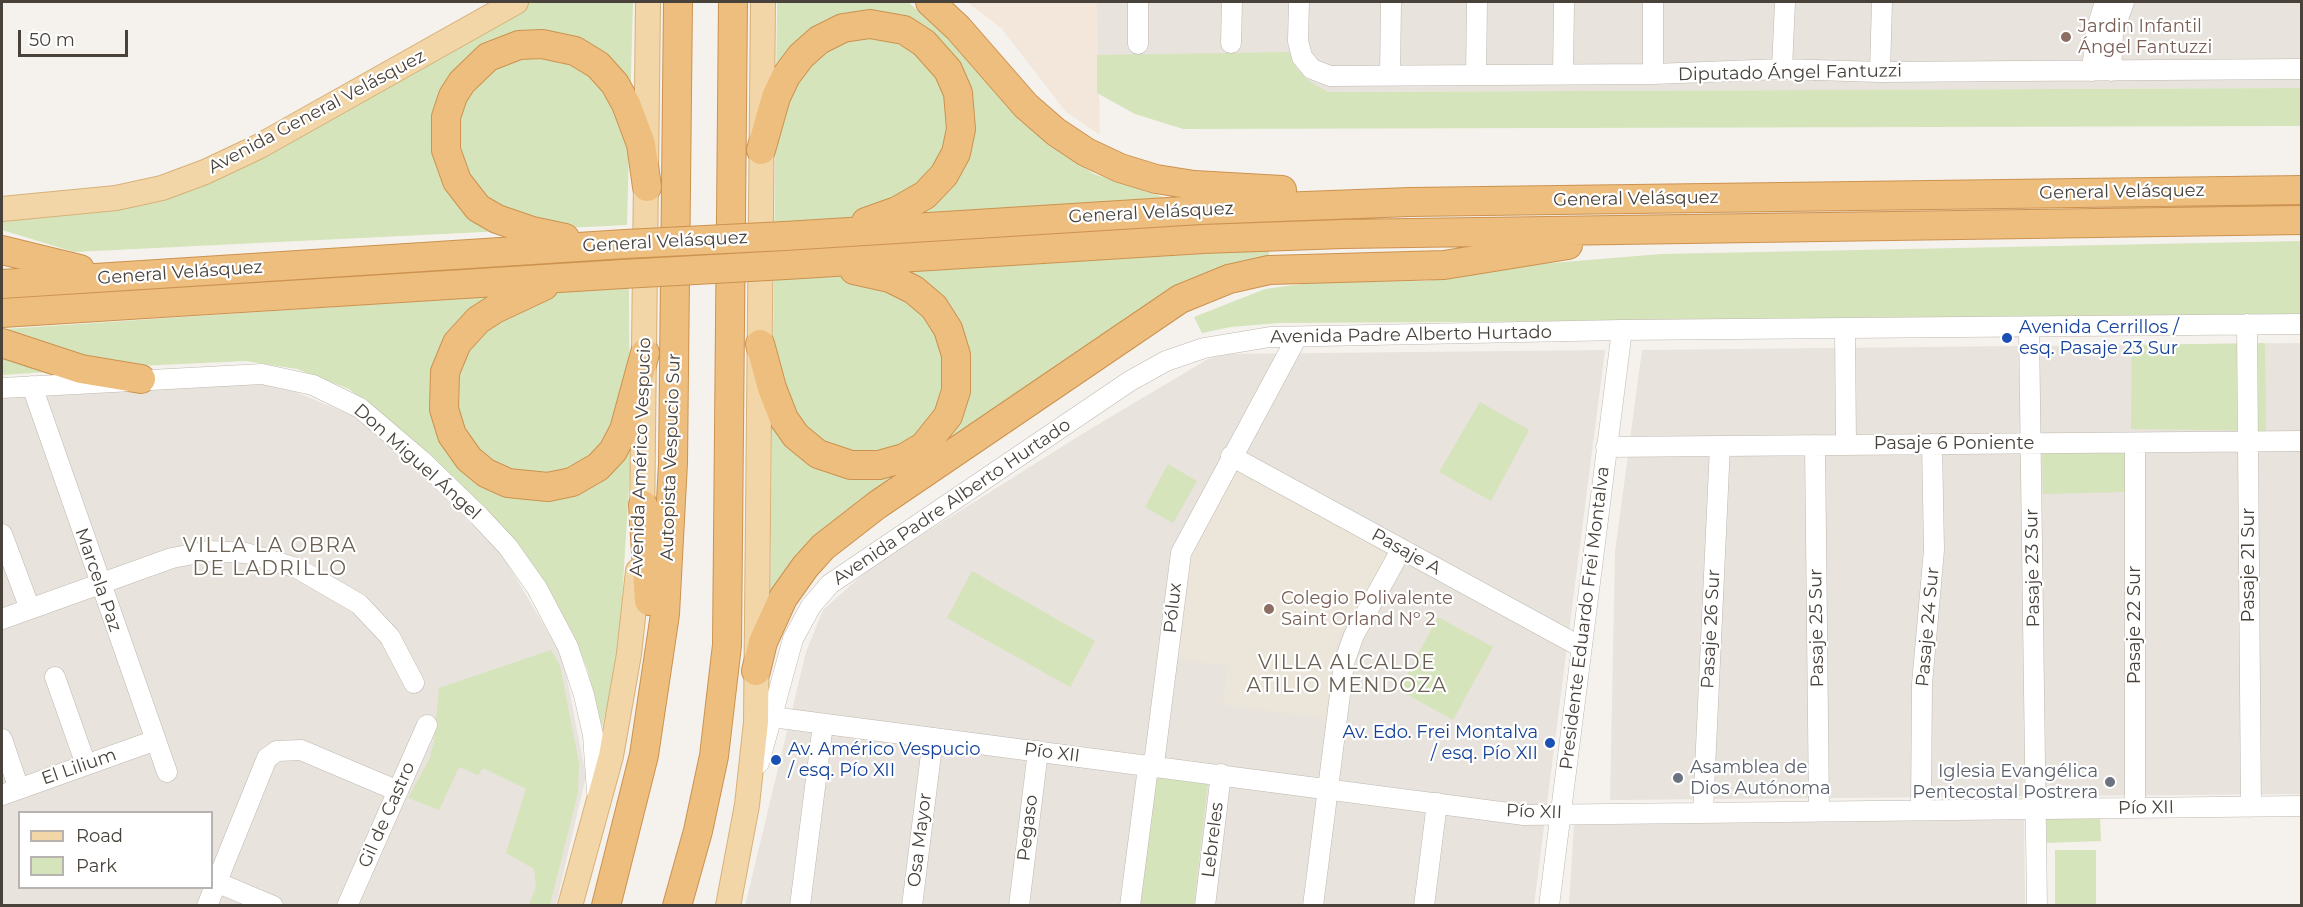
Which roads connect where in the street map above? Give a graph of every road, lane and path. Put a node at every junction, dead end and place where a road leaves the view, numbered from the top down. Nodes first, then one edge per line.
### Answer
1 (516, 2) edge
2 (648, 2) edge
3 (678, 2) edge
4 (733, 2) edge
5 (762, 2) edge
6 (930, 2) edge
7 (1138, 2) edge
8 (1232, 2) edge
9 (1299, 2) edge
10 (1391, 2) edge
11 (1477, 2) edge
12 (1564, 2) edge
13 (1653, 2) edge
14 (1785, 2) edge
15 (1882, 2) edge
16 (2105, 2) edge
17 (2124, 2) edge
18 (1232, 43) dead end
19 (1138, 44) dead end
20 (1782, 69) junction
21 (2301, 69) edge
22 (2101, 71) junction
23 (1880, 72) junction
24 (1653, 74) junction
25 (1390, 75) junction
26 (1476, 75) junction
27 (1563, 75) junction
28 (761, 150) junction
29 (647, 187) junction
30 (2301, 190) edge
31 (1410, 202) junction
32 (2, 209) edge
33 (2301, 220) edge
34 (1674, 230) junction
35 (834, 233) junction
36 (623, 244) junction
37 (2, 250) edge
38 (817, 263) junction
39 (136, 276) junction
40 (566, 278) junction
41 (2, 284) edge
42 (2, 313) edge
43 (2247, 324) junction
44 (2301, 324) edge
45 (2029, 327) junction
46 (1845, 329) junction
47 (1622, 330) junction
48 (1297, 337) junction
49 (2, 343) edge
50 (760, 344) junction
51 (645, 353) junction
52 (141, 379) junction
53 (32, 386) junction
54 (2, 388) edge
55 (2301, 441) edge
56 (2248, 442) junction
57 (2135, 443) junction
58 (1932, 444) junction
59 (2031, 444) junction
60 (1815, 445) junction
61 (1846, 445) junction
62 (1720, 446) junction
63 (1606, 447) junction
64 (1231, 456) junction
65 (643, 504) junction
66 (2, 534) edge
67 (1401, 550) junction
68 (99, 584) junction
69 (30, 609) junction
70 (2, 619) edge
71 (1581, 647) junction
72 (756, 671) junction
73 (55, 677) dead end
74 (414, 683) dead end
75 (772, 717) junction
76 (823, 724) junction
77 (427, 725) dead end
78 (933, 738) junction
79 (2, 739) edge
80 (156, 740) junction
81 (1038, 751) junction
82 (86, 765) junction
83 (1151, 765) junction
84 (167, 772) dead end
85 (1221, 774) junction
86 (639, 778) junction
87 (1327, 788) junction
88 (398, 791) junction
89 (10, 792) edge
90 (1437, 803) junction
91 (747, 806) junction
92 (2301, 806) edge
93 (2251, 807) junction
94 (2135, 808) junction
95 (2036, 809) junction
96 (598, 810) junction
97 (1921, 810) junction
98 (1819, 811) junction
99 (1703, 812) junction
100 (1561, 814) junction
101 (216, 882) junction
102 (207, 906) edge
103 (273, 906) edge
104 (347, 906) edge
105 (570, 906) edge
106 (606, 906) edge
107 (677, 906) edge
108 (728, 906) edge
109 (800, 906) edge
110 (912, 906) edge
111 (1019, 906) edge
112 (1130, 906) edge
113 (1204, 906) edge
114 (1313, 906) edge
115 (1424, 906) edge
116 (1549, 906) edge
117 (2037, 906) edge

1 - 32 main road, Avenida General Velásquez
2 - 29 main road, Avenida Américo Vespucio
3 - 86 highway, Autopista Vespucio Sur
4 - 107 highway
5 - 28 main road
6 - 31 highway
7 - 19 street
8 - 18 street
9 - 25 street, Diputado Ángel Fantuzzi
10 - 25 street
11 - 26 street
12 - 27 street
13 - 24 street
14 - 20 street
15 - 23 street
16 - 22 street
17 - 22 street
20 - 23 street, Diputado Ángel Fantuzzi
20 - 24 street, Diputado Ángel Fantuzzi
21 - 22 street, Diputado Ángel Fantuzzi
22 - 23 street, Diputado Ángel Fantuzzi
24 - 27 street, Diputado Ángel Fantuzzi
25 - 26 street, Diputado Ángel Fantuzzi
26 - 27 street, Diputado Ángel Fantuzzi
28 - 35 highway
28 - 50 main road
29 - 36 highway
29 - 51 main road, Avenida Américo Vespucio
30 - 31 highway, General Velásquez
31 - 35 highway, General Velásquez
33 - 34 highway, General Velásquez
34 - 38 highway, General Velásquez
34 - 72 highway
35 - 36 highway, General Velásquez, bridge
36 - 39 highway, General Velásquez
37 - 39 highway
38 - 40 highway, General Velásquez, bridge
38 - 50 highway
39 - 41 highway, General Velásquez
40 - 42 highway, General Velásquez
40 - 51 highway
43 - 44 street, Avenida Padre Alberto Hurtado
43 - 45 street, Avenida Padre Alberto Hurtado
43 - 56 street, Pasaje 21 Sur
45 - 46 street, Avenida Padre Alberto Hurtado
45 - 59 street, Pasaje 23 Sur
46 - 47 street, Avenida Padre Alberto Hurtado
46 - 61 street
47 - 48 street, Avenida Padre Alberto Hurtado
47 - 63 street, Presidente Eduardo Frei Montalva
48 - 64 street, Pólux
48 - 75 street, Avenida Padre Alberto Hurtado
49 - 52 highway
50 - 72 main road
51 - 65 main road, Avenida Américo Vespucio
52 - 53 street, Don Miguel Ángel
52 - 96 street, Don Miguel Ángel
53 - 54 street, Don Miguel Ángel
53 - 68 street, Marcela Paz
55 - 56 street, Pasaje 6 Poniente
56 - 57 street, Pasaje 6 Poniente
56 - 93 street, Pasaje 21 Sur
57 - 59 street, Pasaje 6 Poniente
57 - 94 street, Pasaje 22 Sur
58 - 59 street, Pasaje 6 Poniente
58 - 61 street, Pasaje 6 Poniente
58 - 97 street, Pasaje 24 Sur
59 - 95 street, Pasaje 23 Sur
60 - 61 street, Pasaje 6 Poniente
60 - 62 street, Pasaje 6 Poniente
60 - 98 street, Pasaje 25 Sur
62 - 63 street, Pasaje 6 Poniente
62 - 99 street, Pasaje 26 Sur
63 - 71 street, Presidente Eduardo Frei Montalva
64 - 67 street, Pasaje A
64 - 83 street, Pólux
65 - 86 highway
65 - 96 main road, Avenida Américo Vespucio
66 - 69 street
67 - 71 street, Pasaje A
67 - 87 street
68 - 69 street
68 - 74 street
68 - 80 street, Marcela Paz
69 - 70 street
71 - 100 street, Presidente Eduardo Frei Montalva
72 - 91 main road
73 - 82 street
75 - 76 street, Pío XII
75 - 91 street, Avenida Padre Alberto Hurtado
76 - 78 street, Pío XII
76 - 109 street
77 - 88 street, Gil de Castro
78 - 81 street, Pío XII
78 - 110 street, Osa Mayor
79 - 89 street
80 - 82 street, El Lilium
80 - 84 street, Marcela Paz
81 - 83 street, Pío XII
81 - 111 street, Pegaso
82 - 89 street, El Lilium
83 - 85 street, Pío XII
83 - 112 street, Pólux
85 - 87 street, Pío XII
85 - 113 street, Lebreles
86 - 106 highway, Autopista Vespucio Sur
87 - 90 street, Pío XII
87 - 114 street
88 - 101 street
88 - 104 street, Gil de Castro
90 - 100 street, Pío XII
90 - 115 street
91 - 108 main road
92 - 93 street, Pío XII
93 - 94 street, Pío XII
94 - 95 street, Pío XII
95 - 97 street, Pío XII
95 - 117 street, Pasaje 23 Sur
96 - 105 main road, Avenida Américo Vespucio
97 - 98 street, Pío XII
98 - 99 street, Pío XII
99 - 100 street, Pío XII
100 - 116 street, Presidente Eduardo Frei Montalva
101 - 102 street
101 - 103 street

